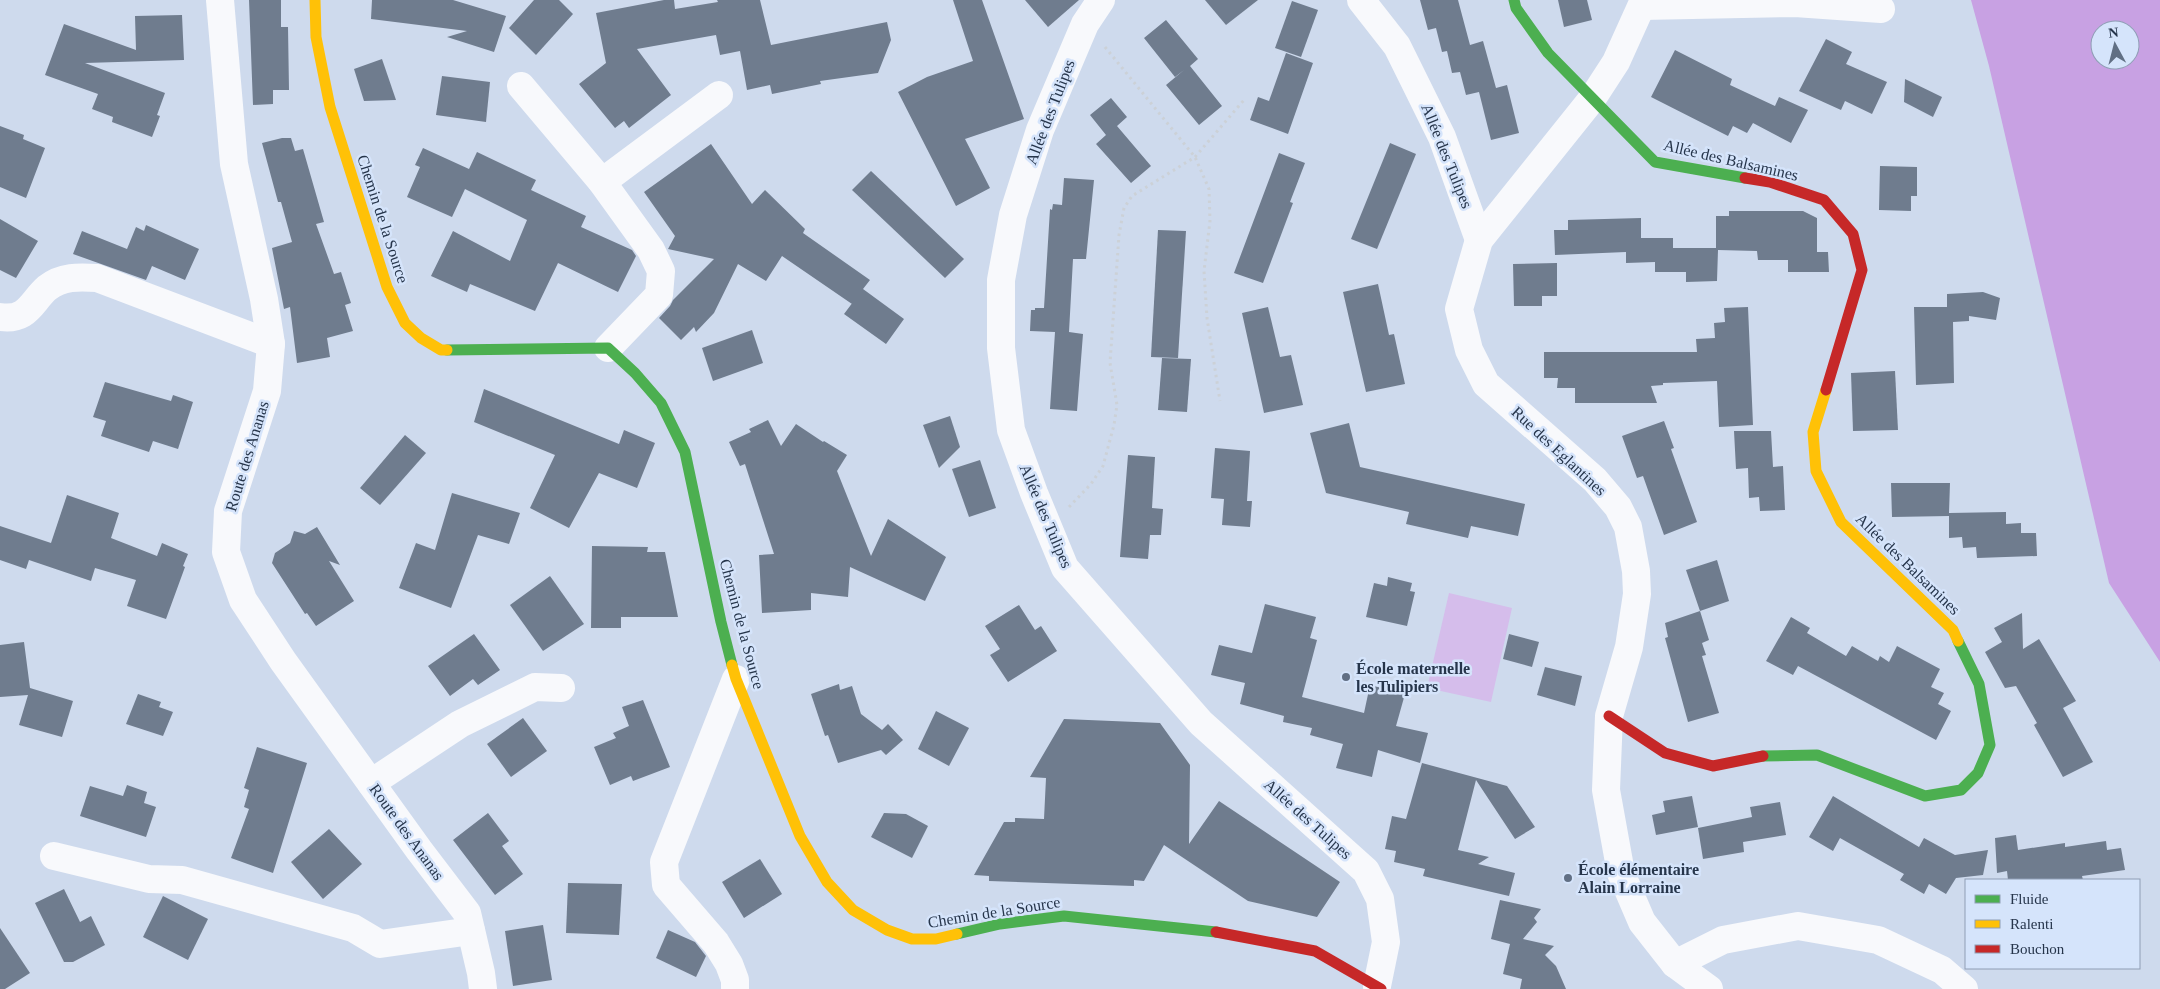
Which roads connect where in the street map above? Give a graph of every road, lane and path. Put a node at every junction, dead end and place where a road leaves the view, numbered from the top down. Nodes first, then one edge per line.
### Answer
1 (220, 0) edge
2 (315, 0) edge
3 (1101, 0) edge
4 (1361, 0) edge
5 (1514, 0) edge
6 (1643, 3) edge
7 (1882, 9) dead end
8 (1085, 24) junction
9 (522, 86) dead end
10 (719, 95) dead end
11 (1592, 99) junction
12 (1244, 100) dead end
13 (1195, 156) junction
14 (602, 182) junction
15 (1479, 240) junction
16 (0, 318) edge
17 (270, 344) junction
18 (608, 348) junction
19 (1220, 401) dead end
20 (1048, 529) junction
21 (736, 679) junction
22 (562, 688) dead end
23 (1609, 716) junction
24 (371, 784) junction
25 (54, 856) dead end
26 (471, 931) junction
27 (1675, 964) junction
28 (1378, 988) edge
29 (483, 989) edge
30 (735, 989) edge
31 (1709, 989) edge
32 (1964, 989) edge

1 - 17 street, Route des Ananas
2 - 18 street, Chemin de la Source
3 - 8 street, Allée des Tulipes
4 - 15 street, Allée des Tulipes
5 - 11 street, Allée des Balsamines
6 - 7 street
6 - 11 street, Rue des Eglantines
8 - 13 path
8 - 20 street, Allée des Tulipes
9 - 14 street
10 - 14 street
11 - 15 street, Rue des Eglantines
11 - 23 street, Allée des Balsamines
12 - 13 path
13 - 19 path
13 - 20 path
14 - 18 street
15 - 23 street, Rue des Eglantines
16 - 17 street
17 - 24 street, Route des Ananas
18 - 21 street, Chemin de la Source
20 - 28 street, Allée des Tulipes
21 - 28 street, Chemin de la Source
21 - 30 street
22 - 24 street
23 - 27 street, Rue des Eglantines
24 - 26 street, Route des Ananas
25 - 26 street
26 - 29 street, Route des Ananas
27 - 31 street, Rue des Eglantines
27 - 32 street

